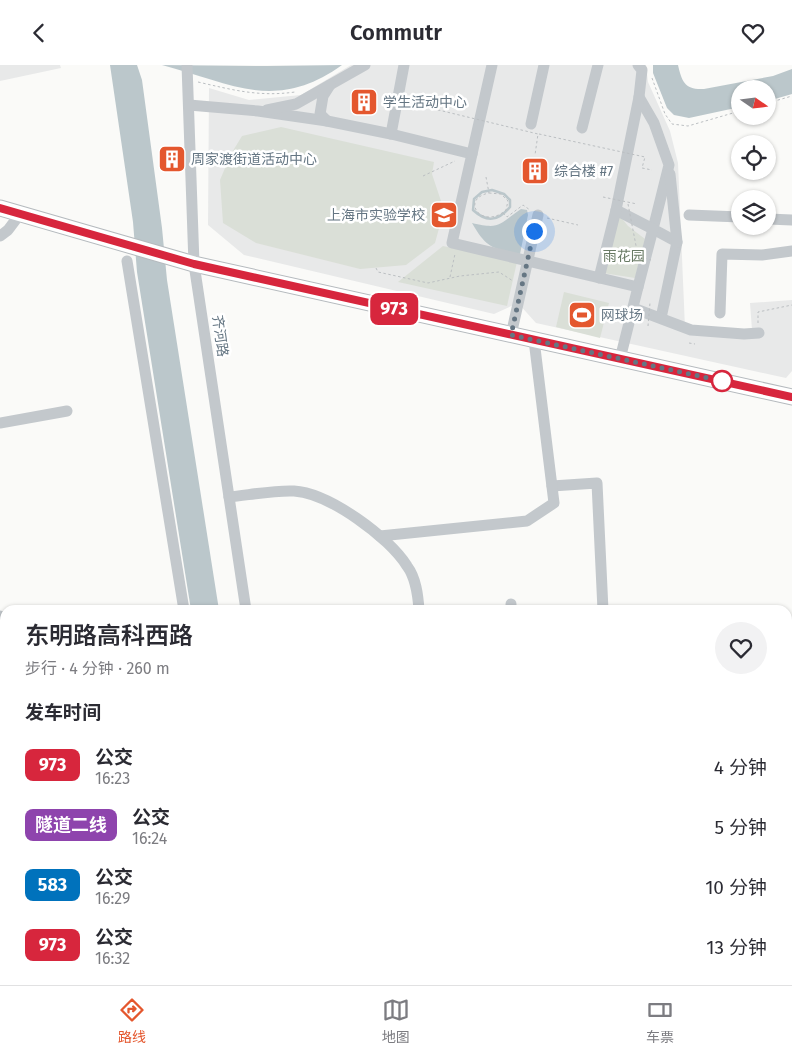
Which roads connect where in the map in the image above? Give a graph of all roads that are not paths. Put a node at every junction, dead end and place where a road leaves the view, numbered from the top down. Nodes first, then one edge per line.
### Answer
1 (187, 65) edge
2 (365, 65) edge
3 (404, 65) edge
4 (492, 65) edge
5 (544, 65) edge
6 (598, 65) edge
7 (638, 65) edge
8 (331, 85) junction
9 (639, 97) junction
10 (189, 105) junction
11 (258, 111) junction
12 (327, 121) junction
13 (531, 123) dead end
14 (582, 128) dead end
15 (391, 134) junction
16 (472, 153) junction
17 (669, 165) junction
18 (0, 208) edge
19 (616, 210) junction
20 (20, 214) junction
21 (538, 215) dead end
22 (688, 215) dead end
23 (731, 217) edge
24 (776, 219) edge
25 (792, 220) edge
26 (653, 229) junction
27 (0, 236) edge
28 (677, 242) junction
29 (792, 251) edge
30 (127, 261) dead end
31 (527, 261) junction
32 (194, 264) junction
33 (599, 277) junction
34 (638, 287) junction
35 (633, 308) junction
36 (720, 313) dead end
37 (661, 318) junction
38 (758, 333) road end
39 (511, 335) junction
40 (534, 340) junction
41 (620, 359) junction
42 (792, 397) edge
43 (67, 411) dead end
44 (0, 423) edge
45 (552, 486) junction
46 (229, 497) junction
47 (380, 536) junction
48 (183, 605) edge
49 (245, 605) edge
50 (418, 605) edge
51 (603, 605) edge

1 - 10 street, 齐河路
2 - 8 street
3 - 15 street
4 - 16 street
5 - 13 street
6 - 14 street
7 - 9 street
8 - 11 street
8 - 12 street
9 - 17 street
9 - 19 street
10 - 11 street
10 - 32 street, 齐河路
11 - 12 street
12 - 15 street
15 - 16 street
16 - 31 street
17 - 26 street
17 - 28 street
18 - 20 main road
19 - 26 street
19 - 33 street
20 - 27 street
20 - 32 main road
21 - 31 street
22 - 23 street
24 - 25 street
26 - 28 street
26 - 34 street
28 - 37 street
29 - 36 street
30 - 48 street
31 - 33 street
31 - 39 street
32 - 39 main road
32 - 46 street, 齐河路
33 - 34 street
34 - 35 street
35 - 37 street
35 - 41 street
37 - 38 street
39 - 40 main road
40 - 41 main road
40 - 45 street
41 - 42 main road
43 - 44 street
45 - 47 street
45 - 51 street
46 - 47 street
46 - 49 street, 齐河路
47 - 50 street

